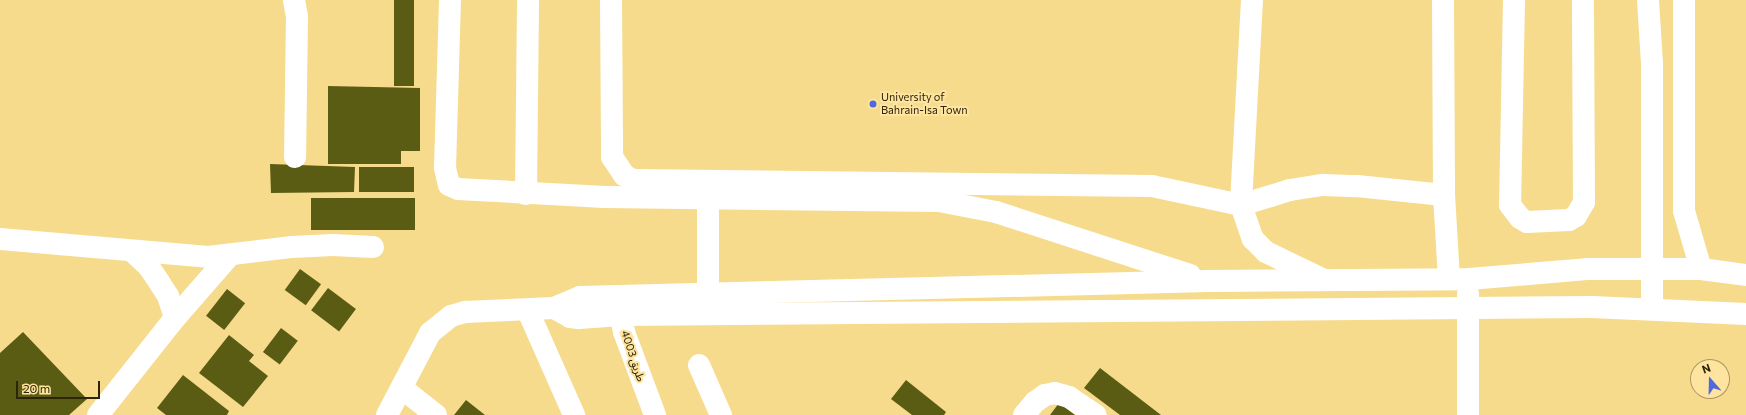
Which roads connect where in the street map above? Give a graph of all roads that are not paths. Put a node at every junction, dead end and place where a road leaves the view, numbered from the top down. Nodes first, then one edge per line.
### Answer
1 (450, 0) edge
2 (528, 0) edge
3 (611, 0) edge
4 (1252, 0) edge
5 (1443, 0) edge
6 (1514, 0) edge
7 (1583, 0) edge
8 (1648, 0) edge
9 (1684, 0) edge
10 (297, 6) edge
11 (1652, 63) junction
12 (1685, 65) junction
13 (295, 157) dead end
14 (526, 194) junction
15 (1444, 195) junction
16 (708, 198) junction
17 (1240, 205) junction
18 (0, 239) edge
19 (373, 247) dead end
20 (132, 250) junction
21 (229, 256) junction
22 (1651, 269) junction
23 (1701, 269) junction
24 (1746, 275) edge
25 (1459, 279) junction
26 (1208, 281) junction
27 (1327, 281) junction
28 (708, 293) junction
29 (625, 306) junction
30 (1652, 308) junction
31 (1468, 309) junction
32 (528, 311) junction
33 (1746, 314) edge
34 (175, 318) junction
35 (699, 365) dead end
36 (403, 389) junction
37 (98, 415) edge
38 (387, 415) edge
39 (436, 415) edge
40 (574, 415) edge
41 (654, 415) edge
42 (721, 415) edge
43 (1024, 415) edge
44 (1096, 415) edge
45 (1468, 415) edge

1 - 14 lane
2 - 14 lane
3 - 17 lane
4 - 17 lane
5 - 15 lane
6 - 7 lane
8 - 11 lane
9 - 12 lane
10 - 13 lane
11 - 12 lane
11 - 22 lane
12 - 23 lane
14 - 16 lane
15 - 17 lane
15 - 25 lane
16 - 26 lane
16 - 28 lane
17 - 27 lane
18 - 20 lane
19 - 21 lane
20 - 21 lane
20 - 34 lane
21 - 34 lane
22 - 23 lane
22 - 25 lane
22 - 30 lane
23 - 24 lane
25 - 27 lane
25 - 31 lane
26 - 27 lane
26 - 28 lane
28 - 29 lane
29 - 31 lane
29 - 32 lane
29 - 41 lane, طريق 4003
30 - 31 lane
30 - 33 lane
31 - 45 lane
32 - 36 lane
32 - 40 lane
34 - 37 lane
35 - 42 lane
36 - 38 lane
36 - 39 lane
43 - 44 lane

